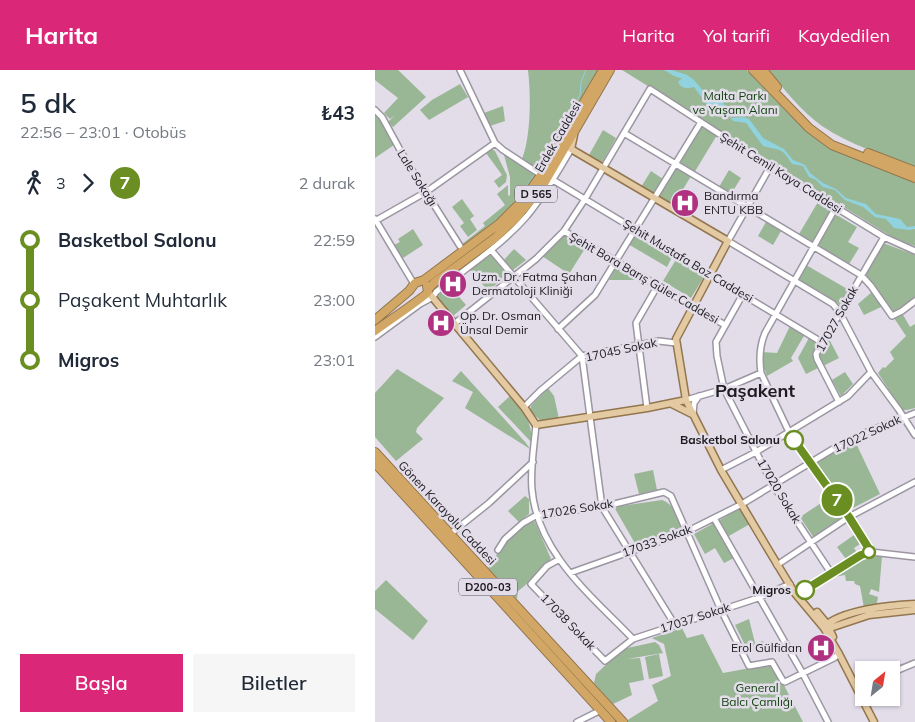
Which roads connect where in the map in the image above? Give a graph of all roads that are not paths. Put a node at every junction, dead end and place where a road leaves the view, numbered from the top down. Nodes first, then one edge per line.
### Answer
1 (460, 70) edge
2 (603, 70) edge
3 (610, 70) edge
4 (753, 70) edge
5 (762, 70) edge
6 (375, 110) edge
7 (701, 122) junction
8 (574, 131) junction
9 (625, 133) junction
10 (495, 143) junction
11 (571, 148) junction
12 (676, 164) junction
13 (604, 167) junction
14 (770, 167) junction
15 (915, 171) edge
16 (541, 176) junction
17 (915, 178) edge
18 (553, 180) junction
19 (426, 192) junction
20 (655, 198) junction
21 (585, 199) junction
22 (836, 207) junction
23 (747, 208) junction
24 (375, 220) edge
25 (635, 230) junction
26 (563, 231) junction
27 (884, 237) junction
28 (728, 241) junction
29 (460, 246) dead end
30 (813, 246) junction
31 (491, 250) junction
32 (915, 251) edge
33 (616, 261) junction
34 (710, 274) junction
35 (861, 275) junction
36 (514, 278) junction
37 (793, 281) junction
38 (415, 283) junction
39 (658, 285) junction
40 (743, 294) junction
41 (428, 295) junction
42 (915, 300) edge
43 (693, 306) junction
44 (840, 313) junction
45 (776, 314) junction
46 (375, 320) edge
47 (454, 324) junction
48 (725, 325) junction
49 (558, 329) junction
50 (375, 330) edge
51 (375, 337) edge
52 (823, 342) junction
53 (676, 343) junction
54 (640, 344) junction
55 (583, 356) junction
56 (871, 372) junction
57 (761, 374) junction
58 (724, 389) junction
59 (699, 396) junction
60 (686, 400) junction
61 (839, 402) junction
62 (671, 403) junction
63 (524, 407) junction
64 (647, 408) junction
65 (915, 412) edge
66 (693, 414) junction
67 (591, 416) junction
68 (904, 417) junction
69 (535, 426) junction
70 (789, 432) junction
71 (915, 435) edge
72 (375, 452) edge
73 (756, 452) junction
74 (533, 462) junction
75 (810, 462) junction
76 (375, 463) edge
77 (721, 470) junction
78 (915, 482) edge
79 (773, 485) junction
80 (741, 504) junction
81 (602, 507) junction
82 (537, 515) junction
83 (849, 517) junction
84 (714, 518) junction
85 (453, 531) dead end
86 (687, 532) junction
87 (812, 542) junction
88 (498, 550) dead end
89 (629, 552) junction
90 (871, 552) junction
91 (915, 557) edge
92 (559, 560) junction
93 (777, 565) junction
94 (570, 573) junction
95 (831, 573) junction
96 (790, 584) junction
97 (499, 586) junction
98 (800, 593) junction
99 (759, 598) junction
100 (915, 604) edge
101 (879, 607) junction
102 (721, 610) junction
103 (915, 610) edge
104 (675, 625) junction
105 (827, 627) junction
106 (633, 639) junction
107 (838, 657) junction
108 (605, 661) joint
109 (915, 663) edge
110 (900, 670) edge
111 (803, 674) junction
112 (855, 687) edge
113 (602, 699) junction
114 (865, 706) edge
115 (601, 710) junction
116 (577, 722) edge
117 (611, 722) edge
118 (619, 722) edge
119 (624, 722) edge
120 (828, 722) edge
121 (874, 722) edge

1 - 10 street
2 - 16 highway, Erdek Caddesi / D 565
3 - 8 highway, Erdek Caddesi / D 565
4 - 17 highway
5 - 15 highway
6 - 19 street, Lale Sokağı
7 - 9 street, Şehit Cemil Kaya Caddesi
7 - 12 street
7 - 14 street, Şehit Cemil Kaya Caddesi
8 - 11 main road
8 - 41 highway, Erdek Caddesi / D 565
9 - 12 street
9 - 13 street
10 - 16 street
10 - 19 street
11 - 13 main road
11 - 18 street
12 - 20 street
12 - 23 street
13 - 20 main road
13 - 21 street
14 - 22 street, Şehit Cemil Kaya Caddesi
14 - 23 street
16 - 38 highway, Erdek Caddesi / D 565
18 - 21 street, Şehit Mustafa Boz Caddesi
18 - 31 street
19 - 24 street
19 - 29 street, Lale Sokağı
20 - 25 street
20 - 28 main road
21 - 25 street, Şehit Mustafa Boz Caddesi
21 - 26 street
22 - 27 street, Şehit Cemil Kaya Caddesi
22 - 30 street
23 - 28 street
23 - 30 street
24 - 38 street
25 - 33 street
25 - 34 street, Şehit Mustafa Boz Caddesi
26 - 33 street, Şehit Bora Barış Güler Caddesi
26 - 36 street
27 - 32 street, Şehit Cemil Kaya Caddesi
27 - 35 street, 17027 Sokak
28 - 34 main road
28 - 37 street
30 - 35 street
30 - 37 street
31 - 36 street
31 - 41 street
33 - 39 street, Şehit Bora Barış Güler Caddesi
33 - 49 street
34 - 40 street, Şehit Mustafa Boz Caddesi
34 - 43 main road
35 - 42 street
35 - 44 street, 17027 Sokak
36 - 47 street
36 - 49 street
37 - 44 street
37 - 45 street
38 - 41 highway
38 - 41 highway
38 - 46 highway, Erdek Caddesi / D 565
39 - 43 street, Şehit Bora Barış Güler Caddesi
39 - 54 street
40 - 45 street, Şehit Mustafa Boz Caddesi
40 - 48 street, 17020 Sokak
41 - 47 main road
41 - 50 highway, Erdek Caddesi / D 565
41 - 51 street
43 - 48 street, Şehit Bora Barış Güler Caddesi
43 - 53 main road
44 - 52 street, 17027 Sokak
44 - 56 street
45 - 52 street, Şehit Mustafa Boz Caddesi
45 - 57 street
47 - 63 main road
48 - 58 street, 17020 Sokak
49 - 55 street
52 - 61 street, 17027 Sokak
53 - 54 street, 17045 Sokak
53 - 60 main road
54 - 55 street, 17045 Sokak
54 - 64 street
55 - 63 street, 17045 Sokak
55 - 67 street
56 - 61 street
56 - 68 street
57 - 58 street
57 - 70 street
58 - 59 street
58 - 73 street, 17020 Sokak
59 - 60 street
59 - 66 street
60 - 62 main road
60 - 66 main road
61 - 70 street
62 - 64 main road
62 - 66 main road
63 - 69 main road
64 - 67 main road
65 - 68 street, 17022 Sokak
66 - 77 main road
67 - 69 main road
67 - 81 street
68 - 71 street
68 - 75 street, 17022 Sokak
69 - 74 street
70 - 73 street
70 - 75 street
72 - 97 highway, Gönen Karayolu Caddesi / D200-03
73 - 77 street
73 - 79 street, 17020 Sokak
74 - 82 street
74 - 85 street
75 - 79 street, 17022 Sokak
75 - 83 street
76 - 115 highway, Gönen Karayolu Caddesi / D200-03
77 - 80 main road
78 - 83 street
79 - 80 street, 17022 Sokak
79 - 87 street, 17020 Sokak
80 - 84 street, 17033 Sokak
80 - 93 main road
81 - 82 street, 17026 Sokak
81 - 86 street, 17026 Sokak
81 - 89 street
82 - 88 street, 17026 Sokak
82 - 92 street
83 - 87 street
83 - 90 street
84 - 86 street, 17033 Sokak
84 - 99 street
86 - 89 street, 17033 Sokak
86 - 102 street
87 - 93 street
87 - 95 street, 17020 Sokak
89 - 94 street, 17033 Sokak
89 - 104 street
90 - 91 street
90 - 95 street
92 - 94 street
92 - 108 street, 17038 Sokak
93 - 96 main road
94 - 106 street
95 - 98 street
96 - 98 main road
96 - 99 street, 17037 Sokak
96 - 105 main road
97 - 113 highway, Gönen Karayolu Caddesi / D200-03
97 - 119 highway
98 - 105 main road
99 - 102 street, 17037 Sokak
99 - 111 street
100 - 101 main road
101 - 103 main road
101 - 105 main road
102 - 104 street, 17037 Sokak
102 - 111 street
104 - 106 street, 17037 Sokak
105 - 107 main road
106 - 108 street, 17037 Sokak
107 - 111 street
107 - 112 main road
109 - 110 street
111 - 120 street
113 - 115 highway
113 - 119 highway, Gönen Karayolu Caddesi / D200-03
114 - 121 main road
115 - 116 street
115 - 117 highway, Gönen Karayolu Caddesi / D200-03
115 - 118 highway

